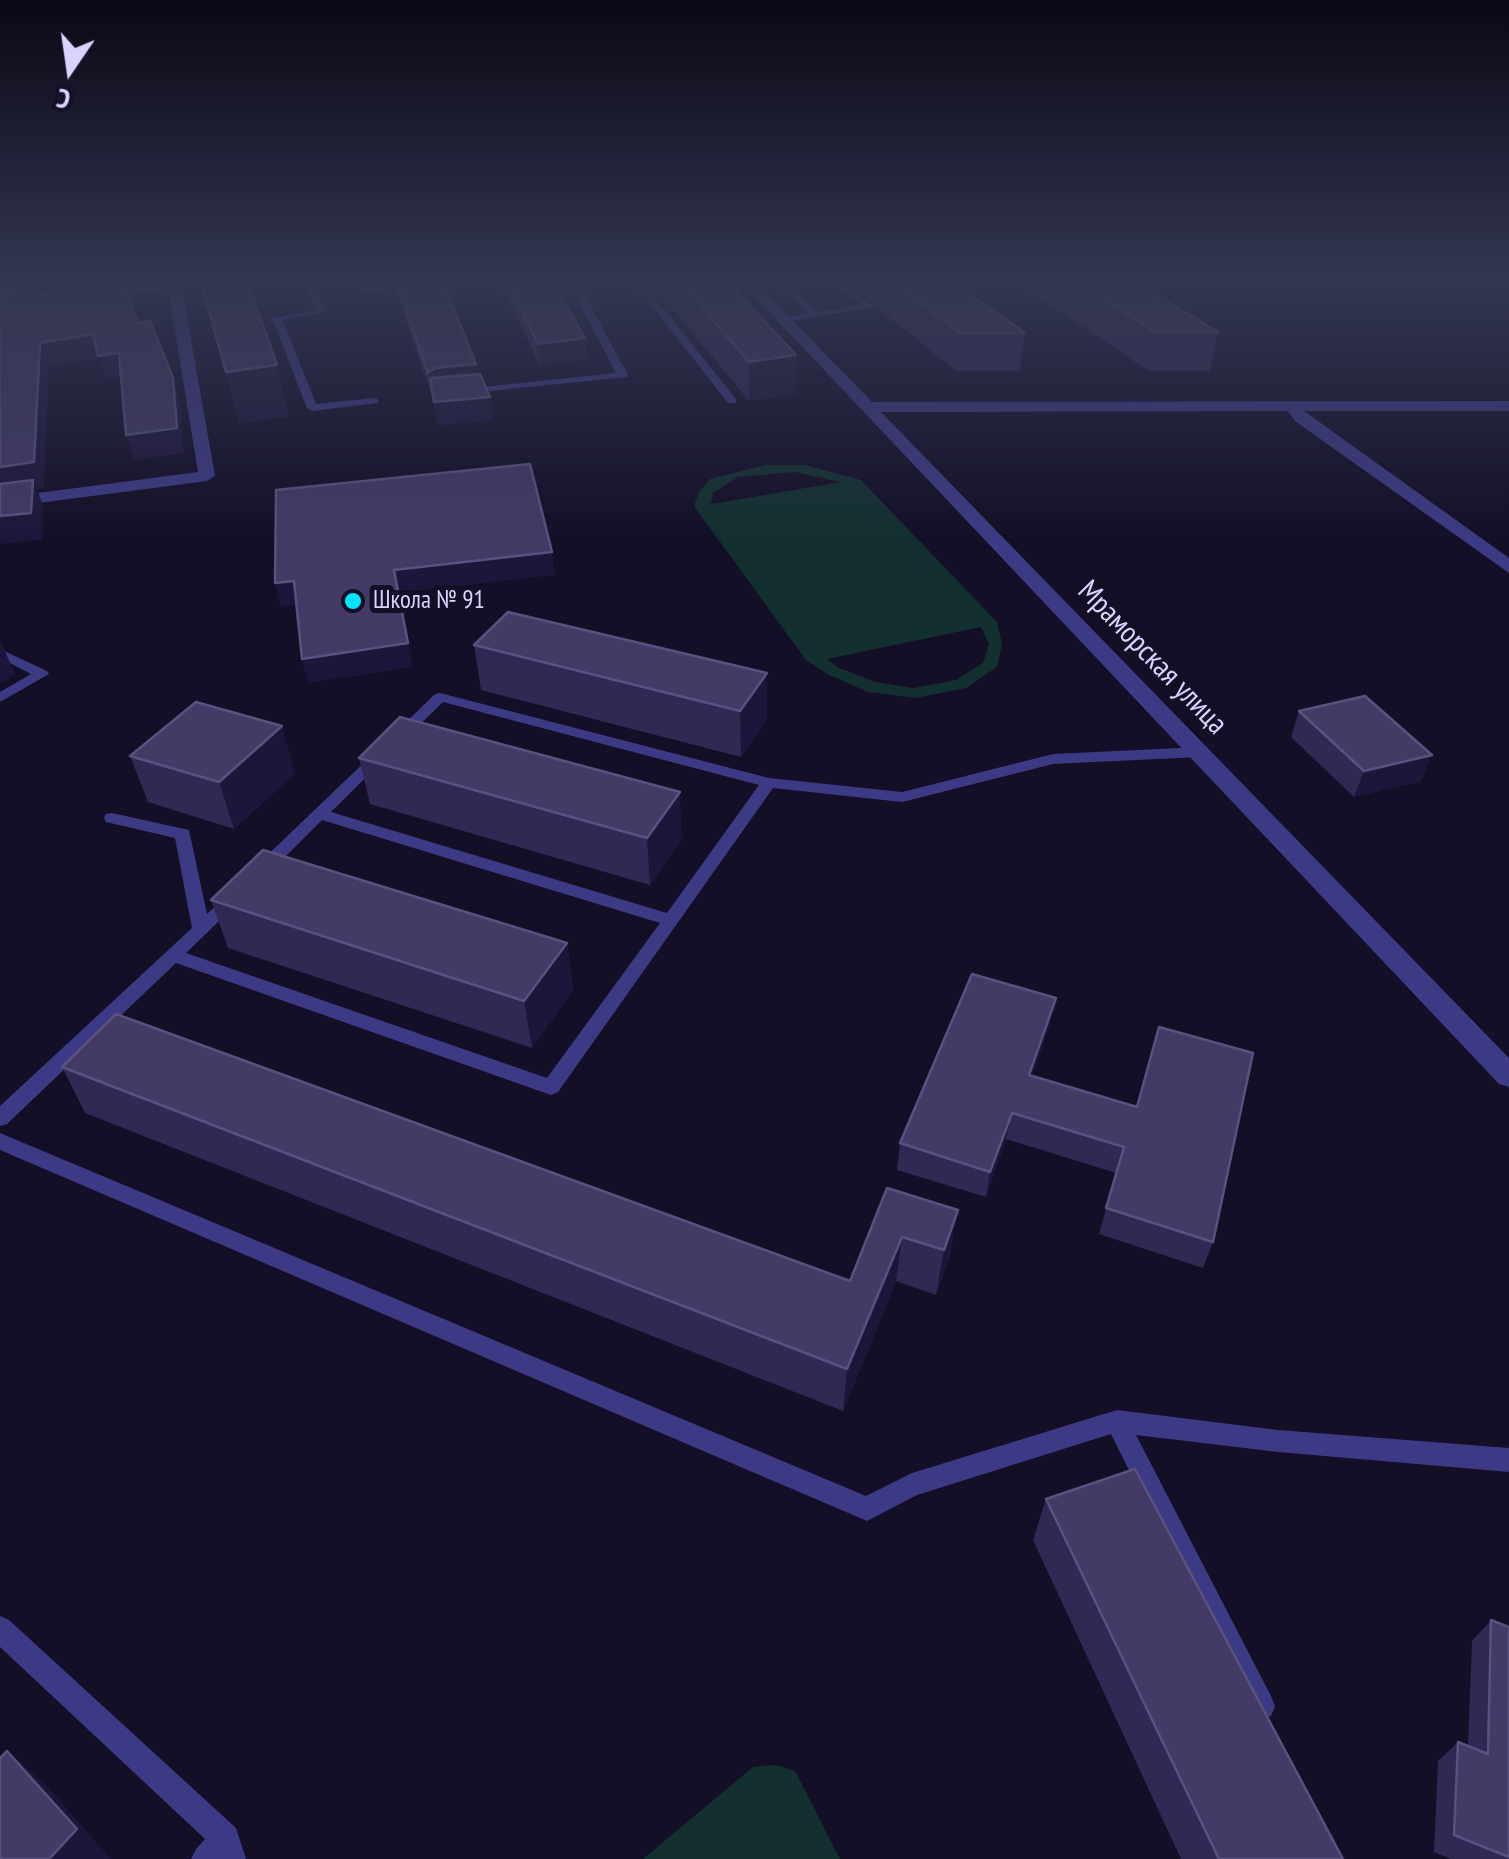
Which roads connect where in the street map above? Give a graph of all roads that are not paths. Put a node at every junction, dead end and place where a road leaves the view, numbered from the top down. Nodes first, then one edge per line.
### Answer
1 (188, 370) edge
2 (297, 370) edge
3 (621, 370) edge
4 (707, 370) edge
5 (834, 370) edge
6 (457, 393) edge
7 (374, 401) dead end
8 (732, 401) dead end
9 (1291, 405) junction
10 (1509, 406) edge
11 (871, 408) junction
12 (0, 503) edge
13 (1509, 567) edge
14 (0, 653) edge
15 (0, 698) edge
16 (1200, 752) junction
17 (768, 783) junction
18 (319, 814) junction
19 (112, 818) dead end
20 (668, 919) junction
21 (201, 930) junction
22 (174, 956) junction
23 (1509, 1076) edge
24 (0, 1118) edge
25 (0, 1140) edge
26 (1116, 1421) junction
27 (1509, 1460) edge
28 (0, 1629) edge
29 (1276, 1736) edge
30 (221, 1852) edge

1 - 12 street
2 - 7 lane
3 - 6 lane
4 - 8 lane
5 - 11 street, Мраморская улица
9 - 10 street
9 - 11 street
9 - 13 street
11 - 16 street, Мраморская улица
14 - 15 lane
16 - 17 lane
16 - 23 street, Мраморская улица
17 - 18 lane
17 - 20 lane
18 - 20 lane
18 - 21 lane
19 - 21 lane
20 - 22 lane
21 - 22 lane
22 - 24 lane
25 - 26 lane
26 - 27 lane
26 - 29 lane
28 - 30 lane

